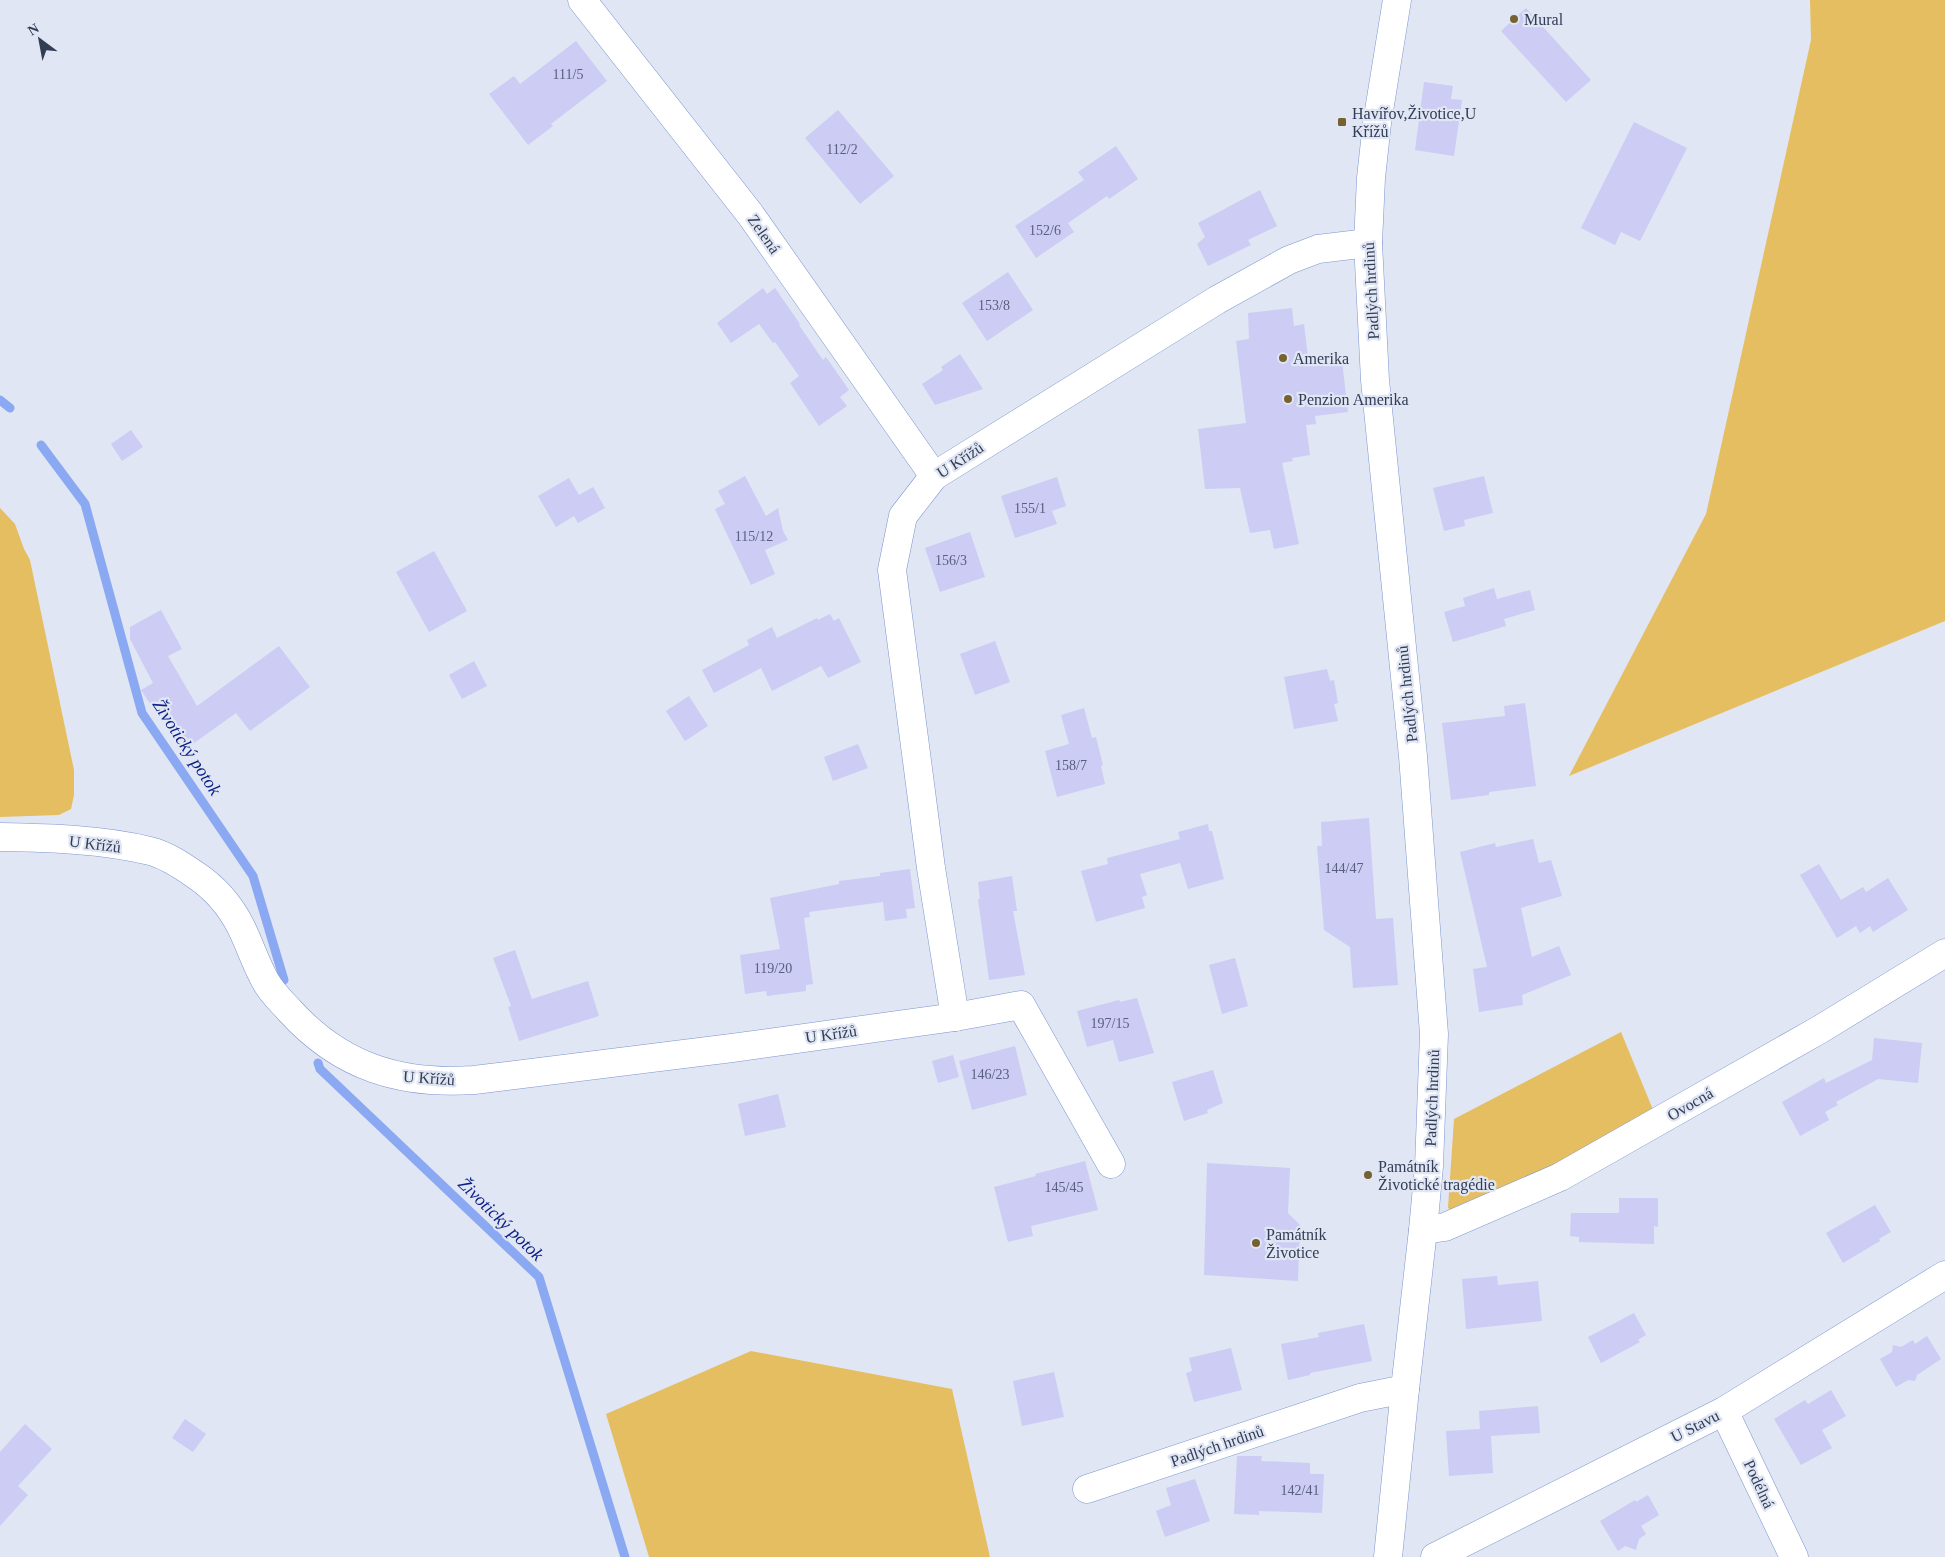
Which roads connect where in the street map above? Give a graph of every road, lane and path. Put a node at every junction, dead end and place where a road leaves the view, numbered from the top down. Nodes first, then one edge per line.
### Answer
1 (582, 0) edge
2 (1397, 0) edge
3 (1368, 243) junction
4 (934, 476) junction
5 (0, 837) edge
6 (1945, 953) edge
7 (955, 1017) junction
8 (1111, 1164) dead end
9 (1423, 1230) junction
10 (1945, 1275) edge
11 (1405, 1389) junction
12 (1724, 1411) junction
13 (1087, 1489) dead end
14 (1388, 1557) edge
15 (1435, 1557) edge
16 (1794, 1557) edge

1 - 4 street, Zelená
2 - 3 street, Padlých hrdinů
3 - 4 street, U Křížů
3 - 9 street, Padlých hrdinů
4 - 7 street, U Křížů
5 - 7 street, U Křížů
6 - 9 street, Ovocná
7 - 8 street, U Křížů
9 - 11 street, Padlých hrdinů
10 - 12 street, U Stavu
11 - 13 street, Padlých hrdinů
11 - 14 street, Padlých hrdinů
12 - 15 street, U Stavu
12 - 16 street, Podélná

